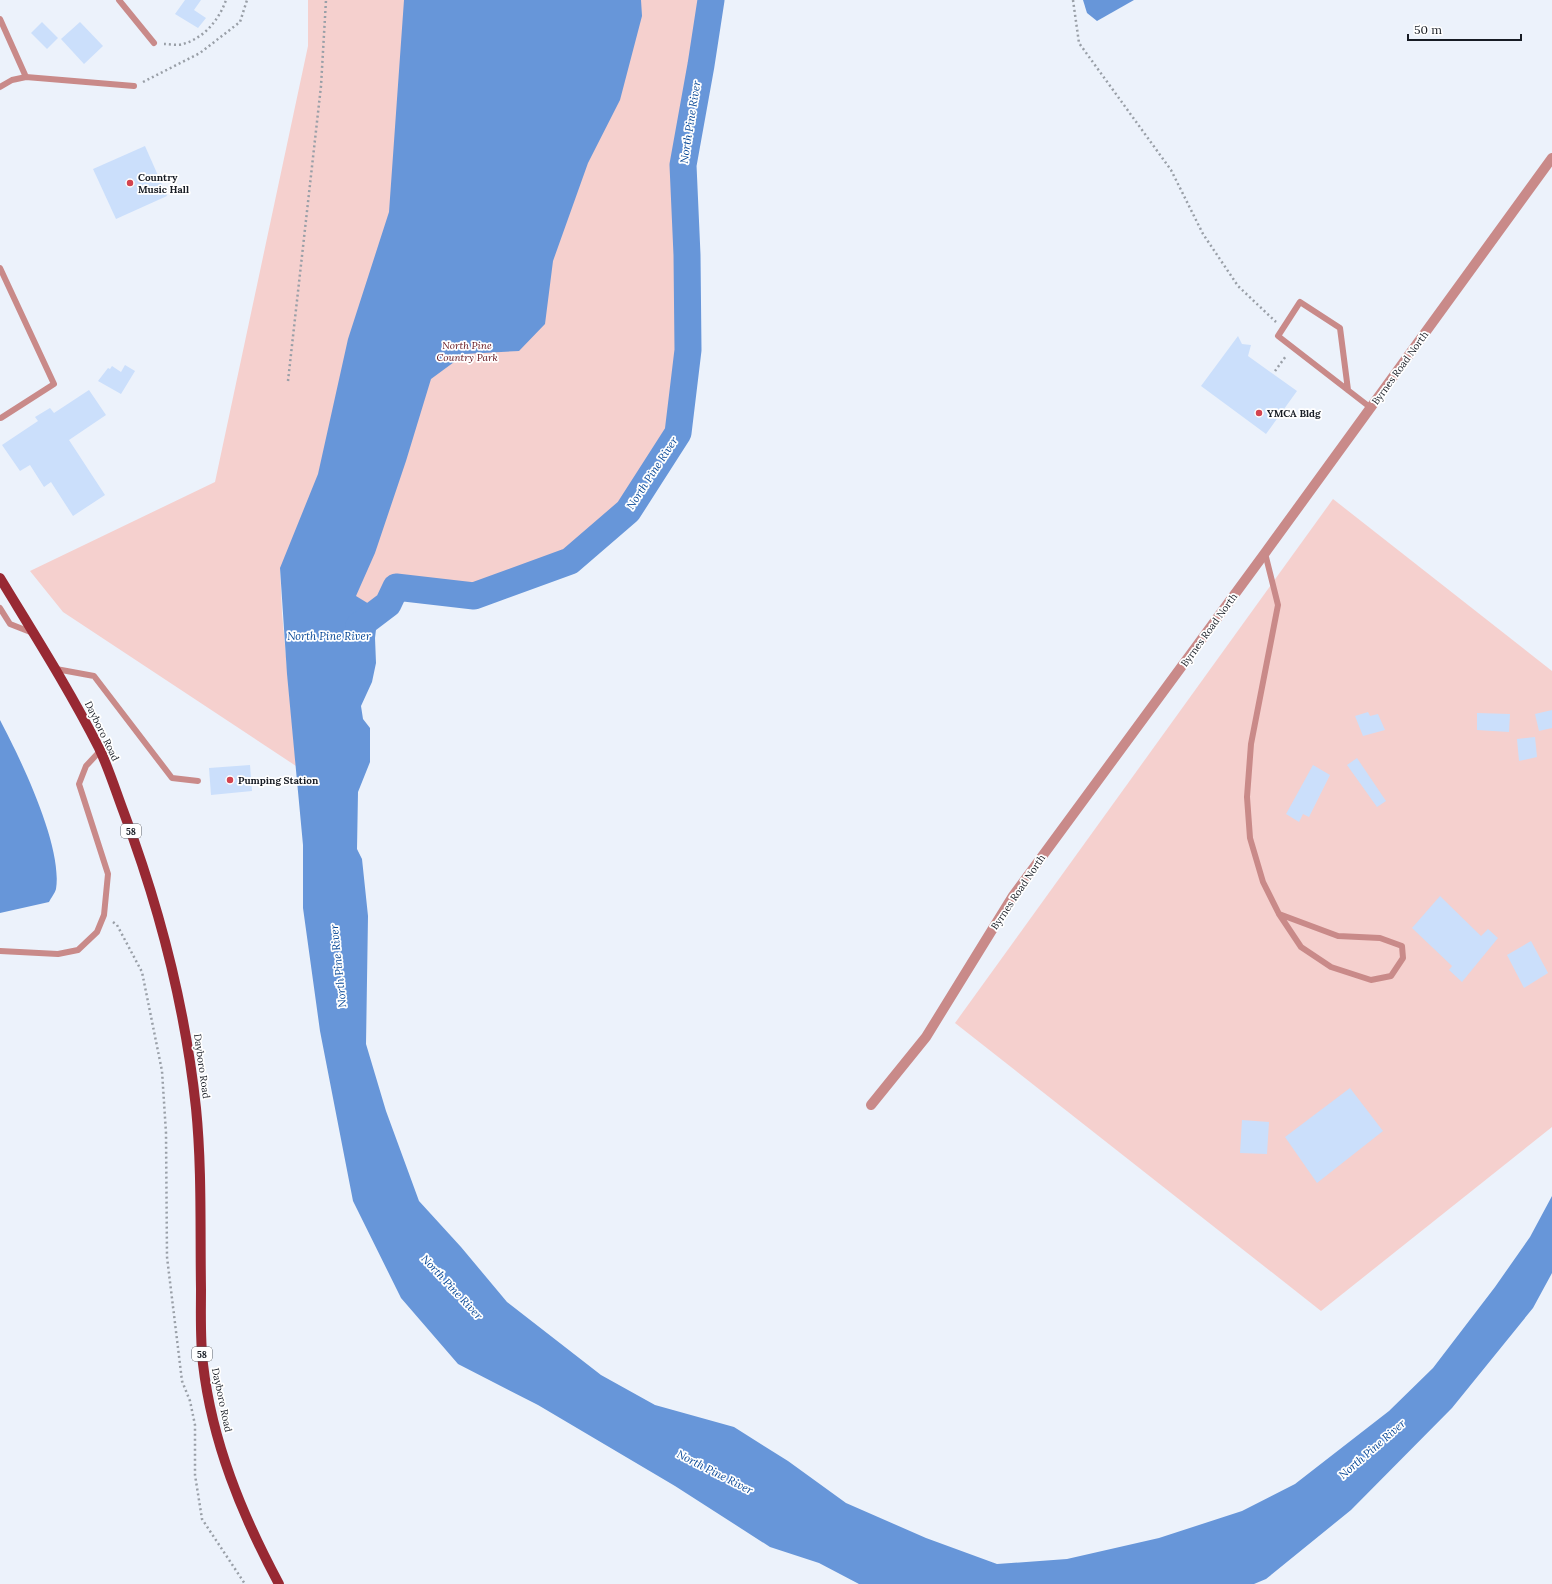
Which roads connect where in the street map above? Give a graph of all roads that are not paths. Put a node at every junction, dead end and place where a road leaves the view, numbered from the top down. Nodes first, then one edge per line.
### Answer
1 (119, 0) edge
2 (0, 19) edge
3 (154, 43) road end
4 (26, 77) junction
5 (134, 86) road end
6 (0, 88) edge
7 (1552, 158) edge
8 (0, 268) edge
9 (1348, 390) junction
10 (1371, 408) junction
11 (0, 418) edge
12 (1265, 553) junction
13 (0, 578) edge
14 (0, 608) edge
15 (34, 633) junction
16 (56, 669) junction
17 (100, 751) junction
18 (198, 781) dead end
19 (1279, 914) junction
20 (0, 951) edge
21 (871, 1105) dead end
22 (279, 1584) edge

1 - 3 lane
2 - 4 lane
4 - 5 lane
4 - 6 lane
7 - 10 street, Byrnes Road North
8 - 11 lane
9 - 9 lane
9 - 10 lane
10 - 12 street, Byrnes Road North
12 - 19 lane
12 - 21 street, Byrnes Road North
13 - 15 main road, Dayboro Road / 58
14 - 15 lane
15 - 16 main road, Dayboro Road / 58
16 - 17 main road, Dayboro Road / 58
16 - 18 lane
17 - 20 lane
17 - 22 main road, Dayboro Road / 58
19 - 19 lane

